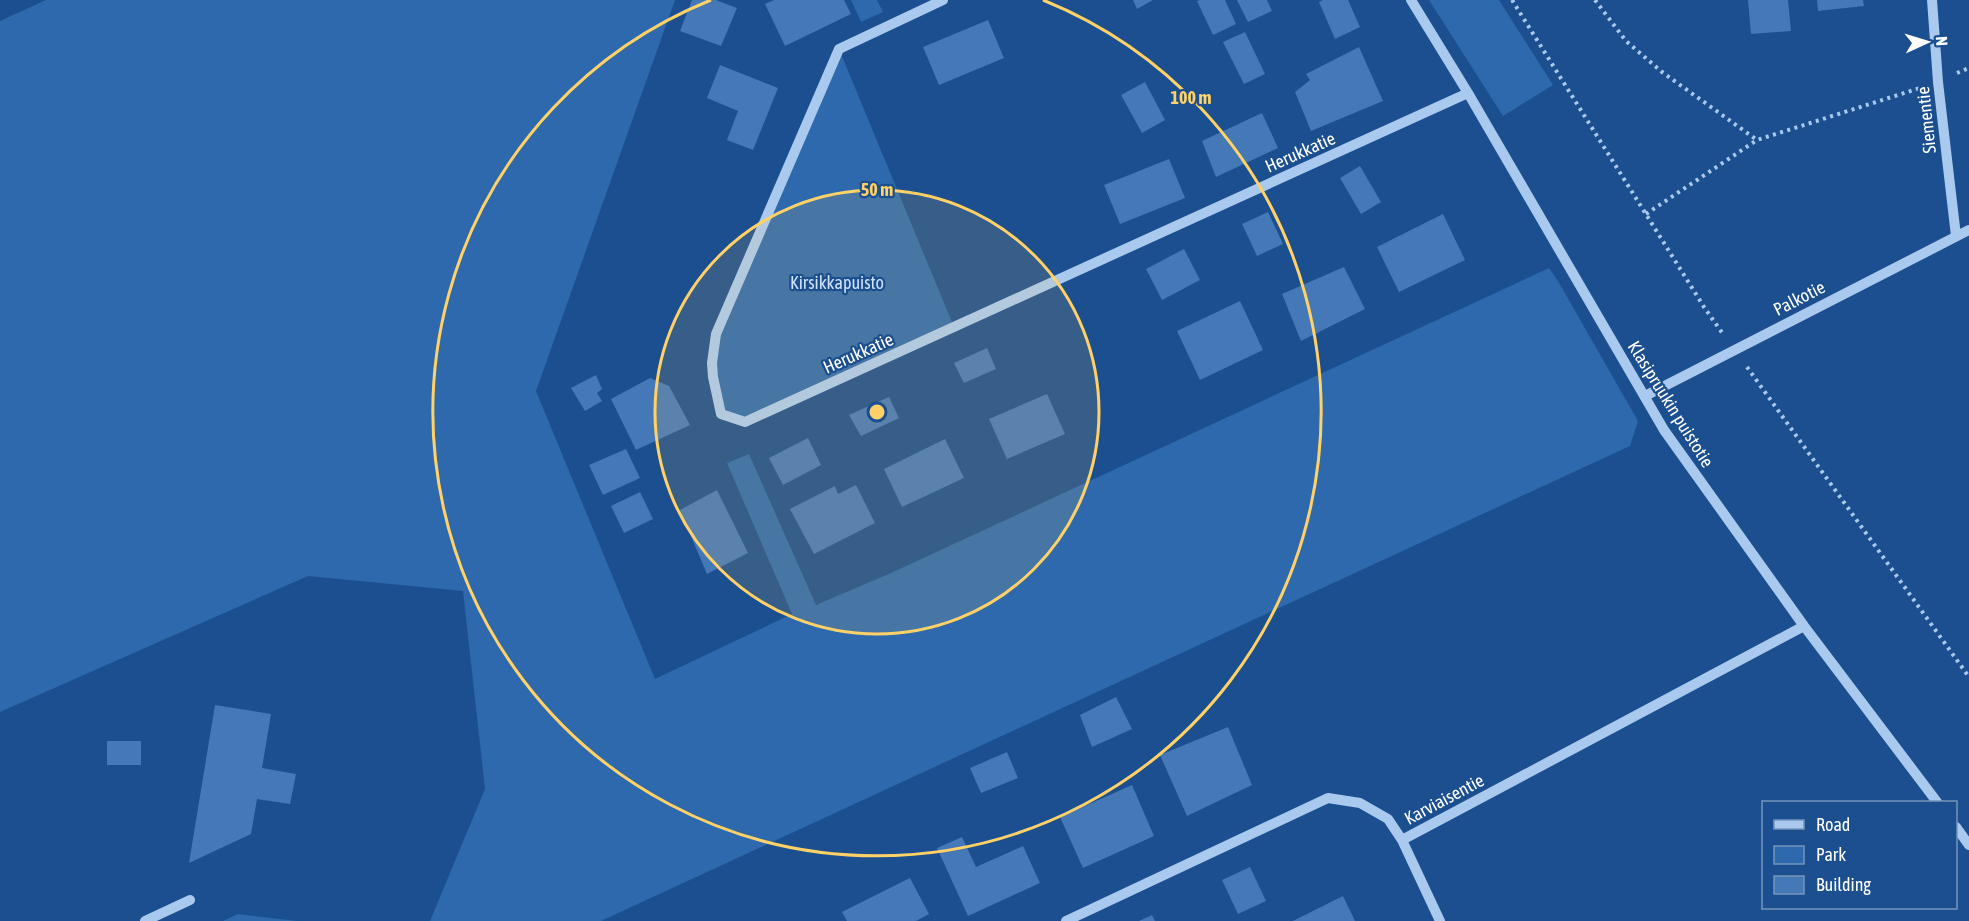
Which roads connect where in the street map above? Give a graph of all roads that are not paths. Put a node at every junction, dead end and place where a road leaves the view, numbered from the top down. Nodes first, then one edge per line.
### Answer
1 (943, 0) edge
2 (1411, 0) edge
3 (1932, 0) edge
4 (1468, 93) junction
5 (1969, 230) edge
6 (1956, 236) junction
7 (1645, 396) junction
8 (1804, 626) junction
9 (1936, 801) edge
10 (1957, 828) edge
11 (1402, 840) junction
12 (1969, 844) edge
13 (190, 900) dead end
14 (145, 921) edge
15 (1066, 921) edge
16 (1440, 921) edge

1 - 4 street, Herukkatie
2 - 4 street, Klasipruukin puistotie
3 - 6 street, Siementie
4 - 7 street, Klasipruukin puistotie
5 - 6 street, Palkotie
6 - 7 street, Palkotie
7 - 8 street, Klasipruukin puistotie
8 - 9 street, Klasipruukin puistotie
8 - 11 street, Karviaisentie
10 - 12 street
11 - 15 street, Karviaisentie
11 - 16 street
13 - 14 street

